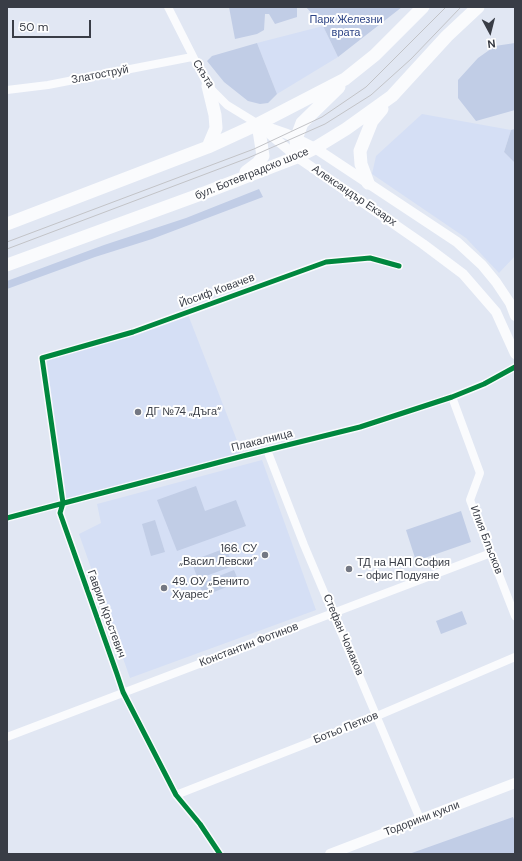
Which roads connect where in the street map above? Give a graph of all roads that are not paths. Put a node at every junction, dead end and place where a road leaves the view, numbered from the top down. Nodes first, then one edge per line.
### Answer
1 (168, 7) edge
2 (423, 7) edge
3 (478, 7) edge
4 (192, 57) junction
5 (345, 79) junction
6 (208, 86) junction
7 (7, 90) edge
8 (392, 96) junction
9 (258, 124) junction
10 (296, 139) junction
11 (208, 148) junction
12 (315, 148) junction
13 (297, 157) junction
14 (231, 183) junction
15 (368, 183) junction
16 (7, 224) edge
17 (7, 265) edge
18 (400, 266) dead end
19 (515, 316) edge
20 (515, 354) edge
21 (42, 358) joint
22 (515, 367) edge
23 (452, 397) junction
24 (267, 450) junction
25 (63, 503) junction
26 (7, 518) edge
27 (491, 553) junction
28 (333, 613) junction
29 (515, 616) edge
30 (515, 657) edge
31 (123, 692) junction
32 (377, 716) junction
33 (7, 737) edge
34 (515, 783) edge
35 (176, 795) junction
36 (420, 819) junction
37 (220, 854) edge
38 (330, 854) edge

1 - 4 street, Скъта
2 - 5 main road
3 - 8 main road, бул. Ботевградско шосе
4 - 6 street, Скъта
4 - 7 street, Златоструй
5 - 9 main road
5 - 10 main road
6 - 9 street, Скъта
6 - 11 main road
8 - 12 main road, бул. Ботевградско шосе
8 - 15 main road
9 - 10 street, Александър Екзарх
9 - 11 main road
9 - 13 street, Александър Екзарх
9 - 14 main road
10 - 12 street, Александър Екзарх
10 - 13 main road
11 - 16 main road
12 - 13 main road, бул. Ботевградско шосе
12 - 15 street, Александър Екзарх
13 - 14 main road, бул. Ботевградско шосе
13 - 20 street, Александър Екзарх
14 - 17 main road, бул. Ботевградско шосе
15 - 19 street, Александър Екзарх
18 - 21 street, Йосиф Ковачев
21 - 25 street, Гаврил Кръстевич
22 - 23 street, Плакалница
23 - 24 street, Плакалница
23 - 27 street, Илия Блъсков
24 - 25 street, Плакалница
24 - 28 street, Стефан Чомаков
25 - 26 street, Плакалница
25 - 31 street, Гаврил Кръстевич
27 - 28 street, Константин Фотинов
27 - 29 street, Илия Блъсков
28 - 31 street, Константин Фотинов
28 - 32 street, Стефан Чомаков
30 - 32 street, Ботьо Петков
31 - 33 street, Константин Фотинов
31 - 35 street, Гаврил Кръстевич
32 - 35 street, Ботьо Петков
32 - 36 street, Стефан Чомаков
34 - 36 street, Тодорини кукли
35 - 37 street, Гаврил Кръстевич
36 - 38 street, Тодорини кукли

